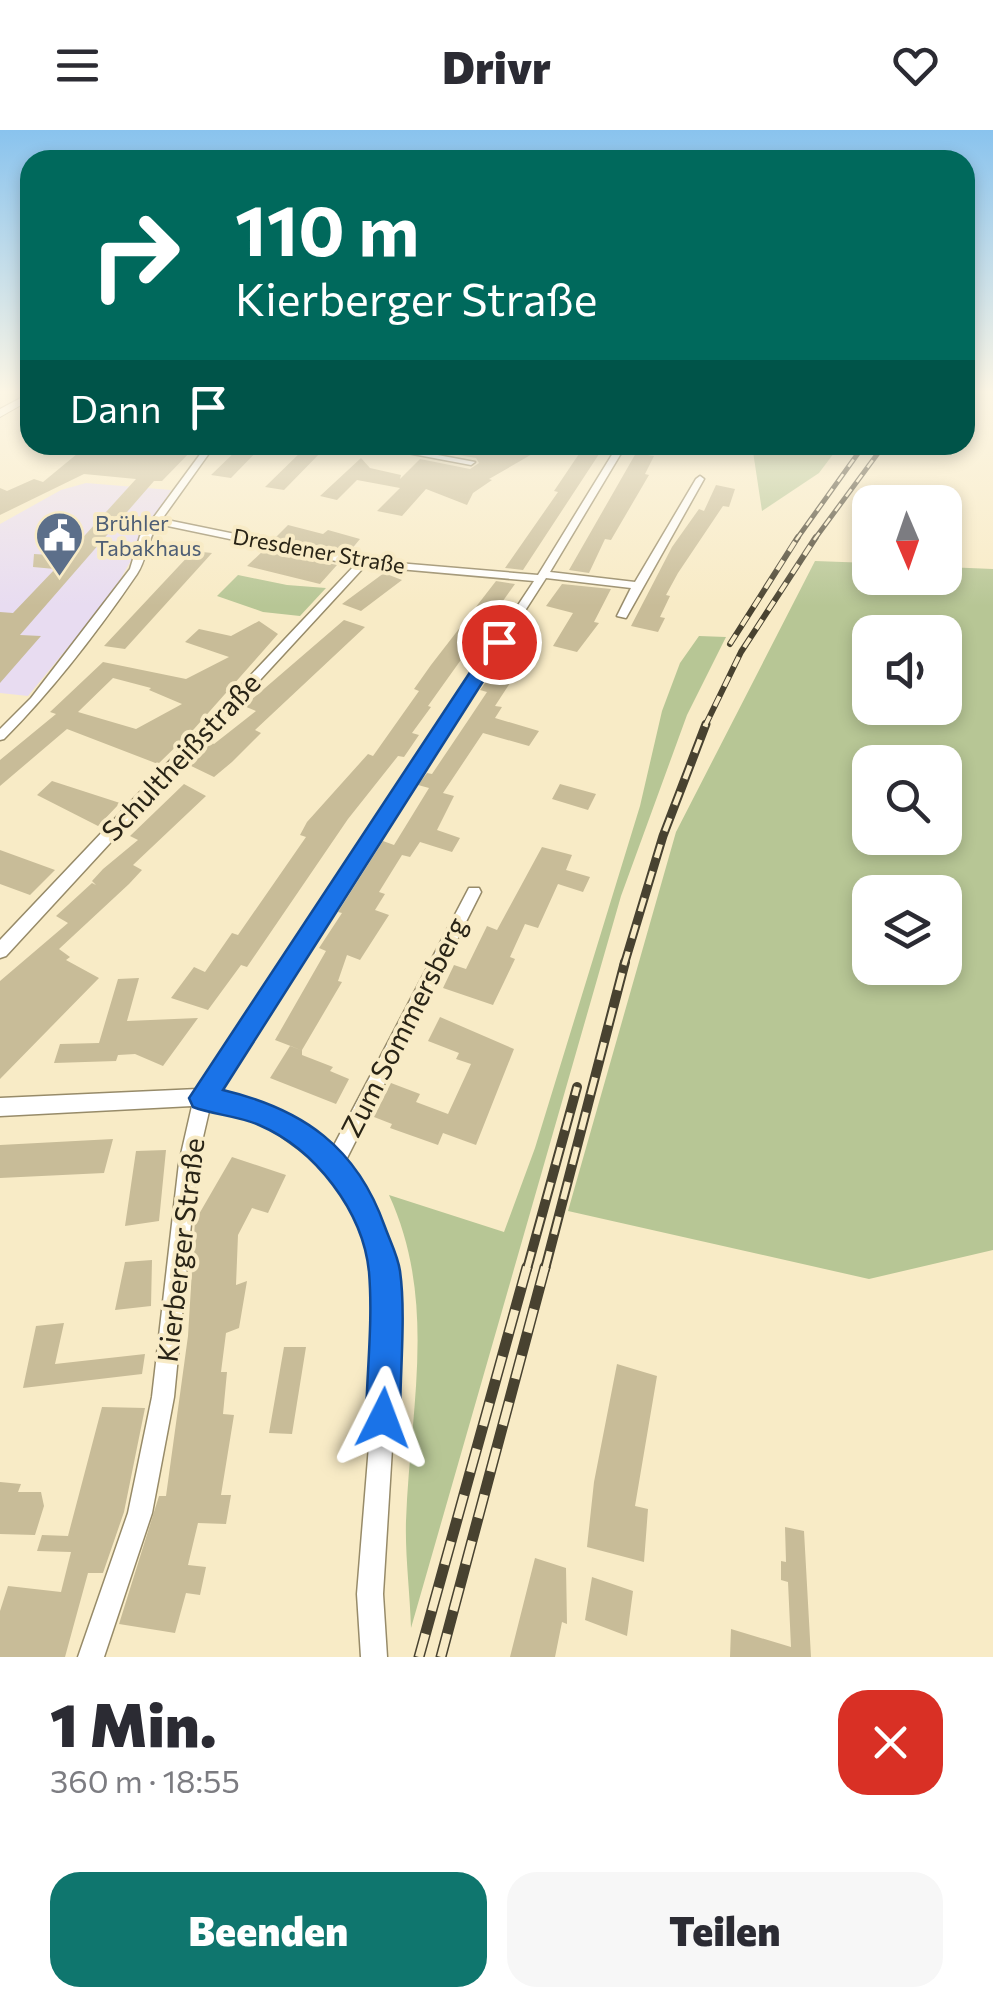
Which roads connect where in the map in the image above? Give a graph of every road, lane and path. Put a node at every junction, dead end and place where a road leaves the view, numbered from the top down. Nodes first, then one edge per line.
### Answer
1 (195, 464) edge
2 (610, 464) edge
3 (700, 479) dead end
4 (157, 521) junction
5 (362, 563) junction
6 (542, 576) junction
7 (638, 586) junction
8 (622, 616) dead end
9 (0, 736) edge
10 (474, 892) dead end
11 (0, 951) edge
12 (202, 1098) junction
13 (0, 1108) edge
14 (335, 1162) junction
15 (91, 1657) edge
16 (374, 1657) edge

1 - 4 street
2 - 6 street, Kierberger Straße
3 - 7 street
4 - 5 street, Dresdener Straße
4 - 9 street
5 - 6 street, Dresdener Straße
5 - 11 street, Schultheißstraße
6 - 7 street
6 - 12 street, Kierberger Straße
7 - 8 street
10 - 14 street, Zum Sommersberg
12 - 13 street, Zum Sommersberg
12 - 14 street, Zum Sommersberg
12 - 15 street, Kierberger Straße
14 - 16 street, Zum Sommersberg

